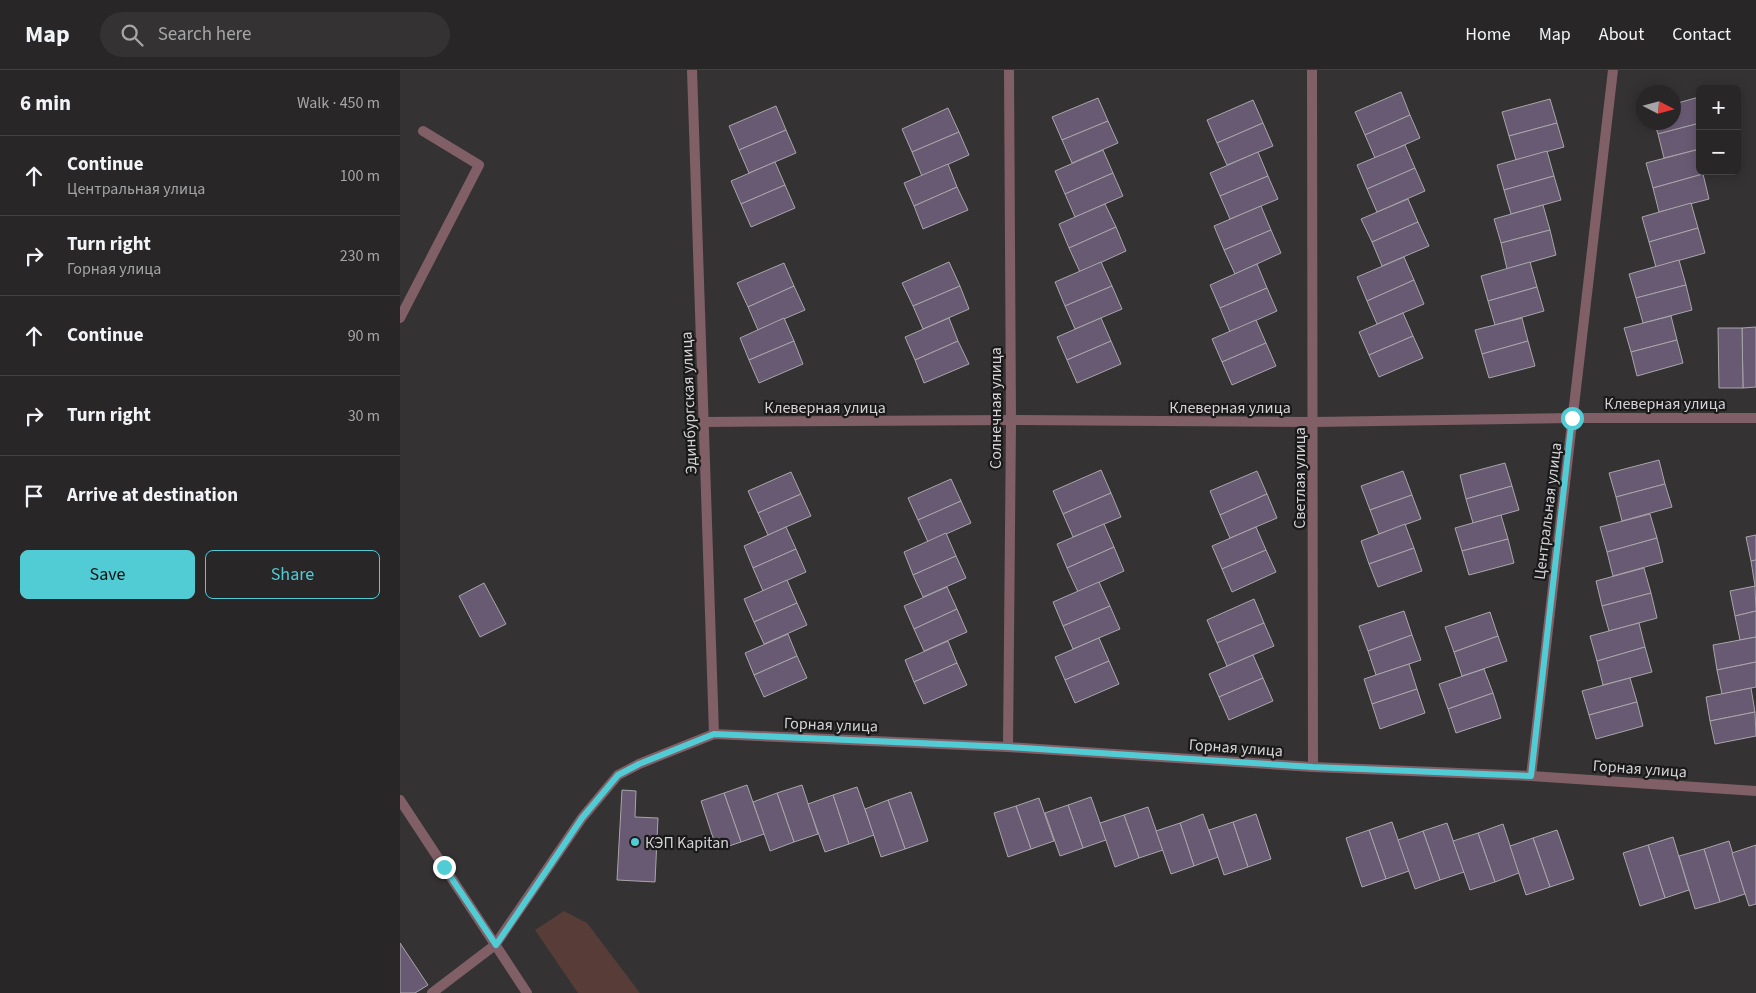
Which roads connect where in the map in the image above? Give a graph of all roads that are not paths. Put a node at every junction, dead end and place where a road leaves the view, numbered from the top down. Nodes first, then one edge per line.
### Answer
1 (692, 70) edge
2 (1009, 70) edge
3 (1312, 70) edge
4 (1613, 70) edge
5 (423, 131) dead end
6 (400, 318) edge
7 (1572, 418) junction
8 (1756, 418) edge
9 (1011, 420) junction
10 (703, 422) junction
11 (1314, 422) junction
12 (714, 734) junction
13 (1008, 747) junction
14 (1313, 767) junction
15 (1531, 776) junction
16 (1756, 791) edge
17 (400, 800) edge
18 (496, 945) junction
19 (432, 993) edge
20 (527, 993) edge

1 - 10 street, Эдинбургская улица
2 - 9 street, Солнечная улица
3 - 11 street, Светлая улица
4 - 7 street, Центральная улица
5 - 6 street
7 - 8 street, Клеверная улица
7 - 11 street, Клеверная улица
7 - 15 street, Центральная улица
9 - 10 street, Клеверная улица
9 - 11 street, Клеверная улица
9 - 13 street, Солнечная улица
10 - 12 street, Эдинбургская улица
11 - 14 street, Светлая улица
12 - 13 street, Горная улица
12 - 18 street
13 - 14 street, Горная улица
14 - 15 street, Горная улица
15 - 16 street, Горная улица
17 - 18 street
18 - 19 street
18 - 20 street

